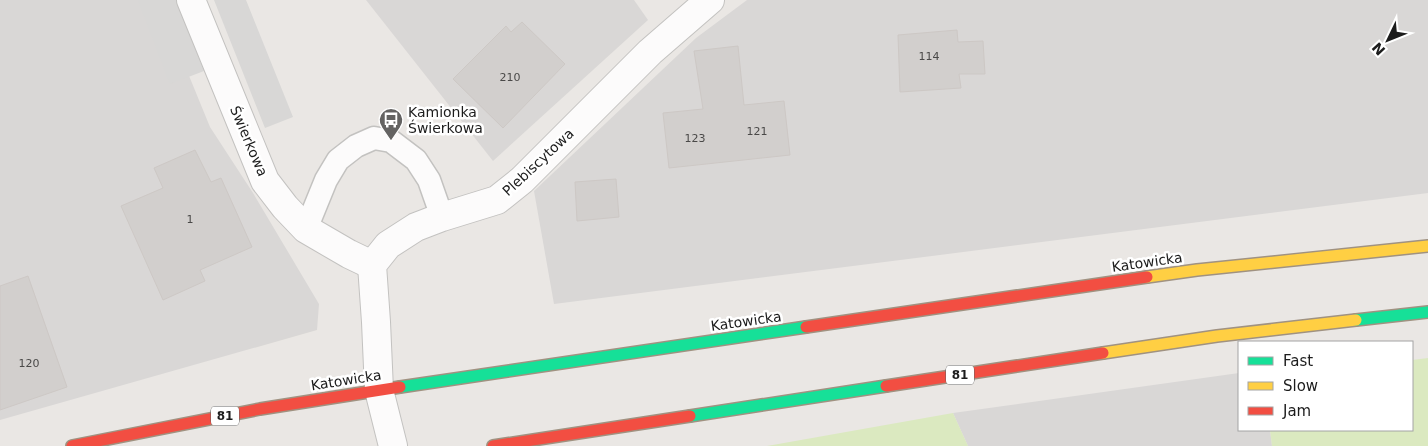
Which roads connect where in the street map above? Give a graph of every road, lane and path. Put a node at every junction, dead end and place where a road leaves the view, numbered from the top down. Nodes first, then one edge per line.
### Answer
1 (192, 0) edge
2 (710, 0) edge
3 (442, 217) junction
4 (306, 230) junction
5 (1428, 246) edge
6 (372, 265) junction
7 (1428, 312) edge
8 (380, 390) junction
9 (72, 446) edge
10 (393, 446) edge
11 (493, 446) edge

1 - 4 street, Świerkowa
2 - 3 street, Plebiscytowa
3 - 4 lane
3 - 6 street, Plebiscytowa
4 - 6 street, Świerkowa
5 - 8 main road, Katowicka / 81
6 - 8 street
7 - 11 main road, 81
8 - 9 main road, Katowicka / 81
8 - 10 street

